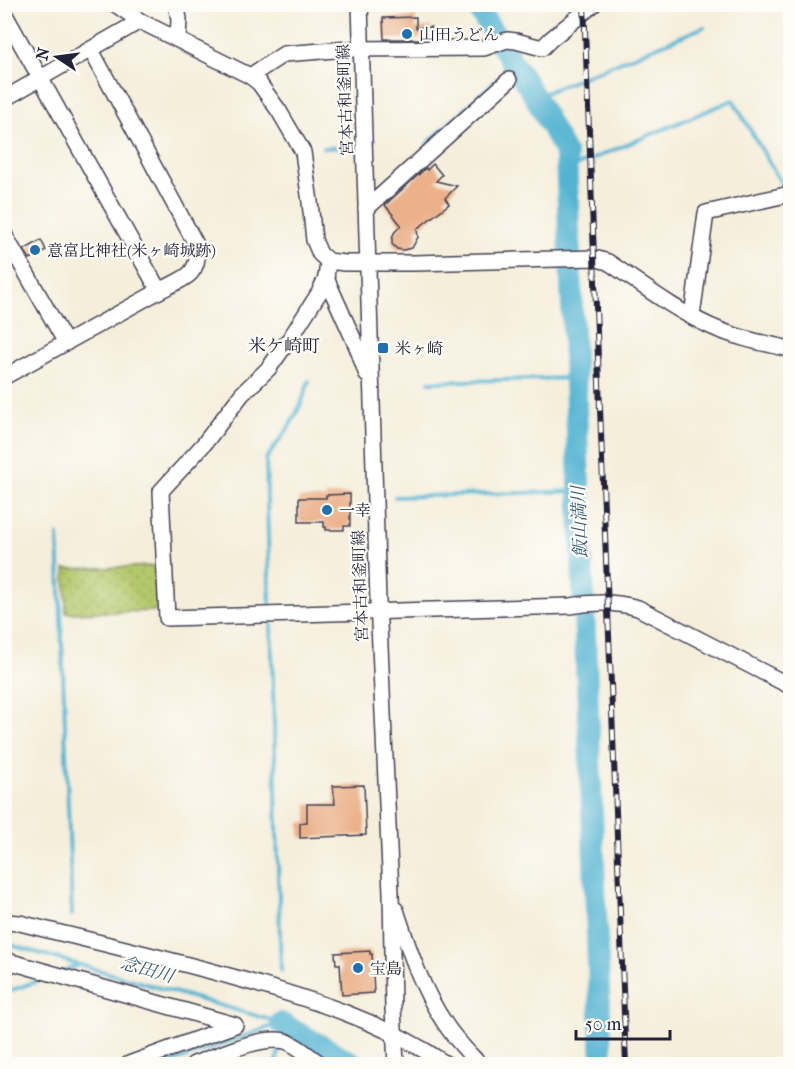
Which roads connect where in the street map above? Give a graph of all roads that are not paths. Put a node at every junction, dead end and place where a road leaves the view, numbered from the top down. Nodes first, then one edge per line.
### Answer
1 (115, 4) edge
2 (176, 4) edge
3 (360, 4) edge
4 (594, 4) edge
5 (4, 13) edge
6 (140, 21) junction
7 (178, 39) junction
8 (361, 49) junction
9 (91, 50) junction
10 (250, 76) junction
11 (42, 78) junction
12 (509, 80) dead end
13 (4, 99) edge
14 (790, 194) edge
15 (366, 209) junction
16 (4, 234) edge
17 (328, 261) junction
18 (369, 263) junction
19 (328, 284) junction
20 (159, 291) junction
21 (692, 316) junction
22 (66, 343) junction
23 (790, 349) edge
24 (4, 377) edge
25 (372, 395) junction
26 (379, 612) junction
27 (790, 686) edge
28 (391, 893) junction
29 (4, 922) edge
30 (4, 960) edge
31 (394, 1033) junction
32 (129, 1065) edge
33 (194, 1065) edge
34 (321, 1065) edge
35 (396, 1065) edge
36 (446, 1065) edge
37 (479, 1065) edge

1 - 6 street
2 - 7 street
3 - 8 street, 宮本古和釜町線
4 - 8 street
5 - 11 street
6 - 7 street
6 - 9 street
7 - 10 street
8 - 10 street
8 - 15 street, 宮本古和釜町線
9 - 11 street
9 - 20 street
10 - 17 street
11 - 13 street
11 - 20 street
12 - 15 street
14 - 21 street
15 - 18 street, 宮本古和釜町線
16 - 22 street
17 - 18 street
17 - 19 street
18 - 21 street
18 - 25 street, 宮本古和釜町線
19 - 25 street
19 - 26 street
20 - 22 street
21 - 23 street
22 - 24 street
25 - 26 street, 宮本古和釜町線
26 - 27 street
26 - 28 street, 宮本古和釜町線
28 - 31 street, 宮本古和釜町線
28 - 37 street
29 - 31 street
30 - 32 street
31 - 35 street, 宮本古和釜町線
31 - 36 street
33 - 34 street

